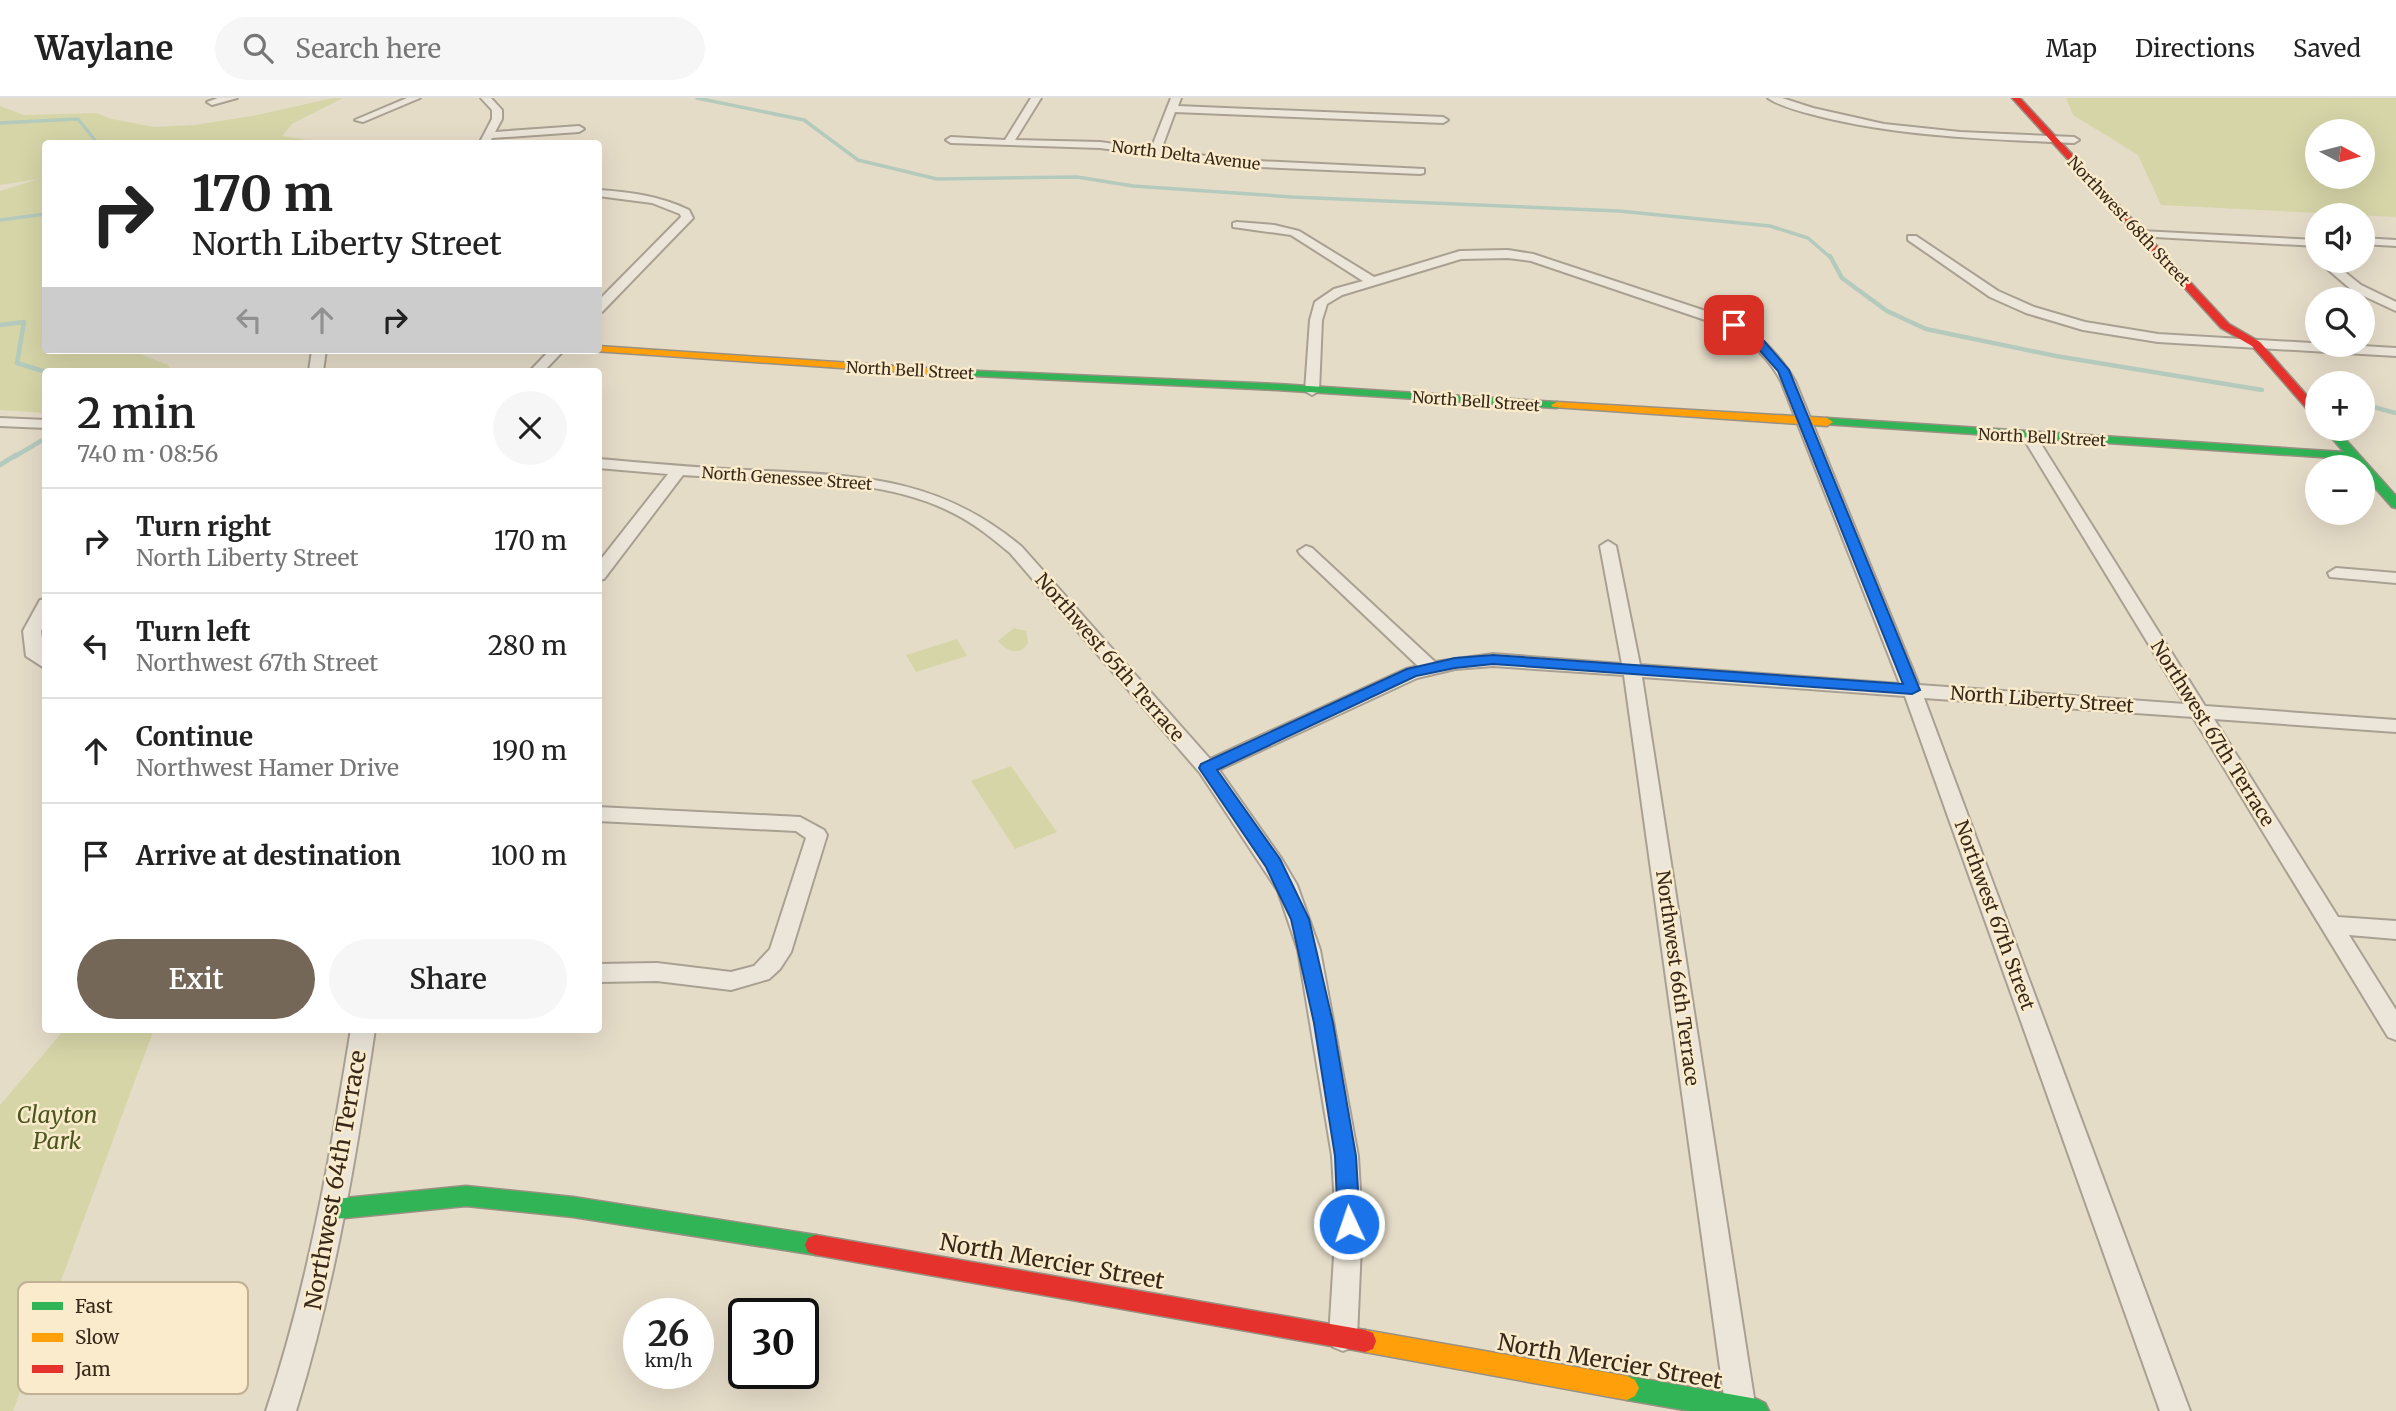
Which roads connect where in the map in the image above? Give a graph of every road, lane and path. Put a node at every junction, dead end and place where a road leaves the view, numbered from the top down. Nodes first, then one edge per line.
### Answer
1 (232, 98) edge
2 (415, 98) edge
3 (486, 98) edge
4 (1036, 98) edge
5 (1175, 98) edge
6 (1773, 98) edge
7 (2016, 98) edge
8 (2034, 98) edge
9 (212, 102) dead end
10 (1171, 109) junction
11 (360, 120) dead end
12 (1443, 120) dead end
13 (579, 129) dead end
14 (487, 139) edge
15 (2053, 139) junction
16 (951, 140) dead end
17 (2074, 140) junction
18 (1008, 144) junction
19 (1155, 152) junction
20 (1420, 171) dead end
21 (602, 193) edge
22 (1237, 225) dead end
23 (2141, 234) junction
24 (2165, 236) junction
25 (1912, 238) dead end
26 (2375, 242) edge
27 (2305, 243) edge
28 (2396, 243) edge
29 (2183, 256) dead end
30 (2339, 273) edge
31 (1373, 282) junction
32 (602, 305) edge
33 (2396, 307) edge
34 (2240, 316) dead end
35 (2252, 341) junction
36 (602, 349) edge
37 (2396, 352) edge
38 (553, 354) edge
39 (540, 368) edge
40 (1312, 391) junction
41 (2305, 401) edge
42 (0, 422) edge
43 (1805, 423) junction
44 (42, 424) edge
45 (2029, 436) junction
46 (2340, 441) edge
47 (2337, 455) edge
48 (2352, 455) edge
49 (602, 463) edge
50 (678, 471) junction
51 (2375, 481) edge
52 (2396, 504) edge
53 (1608, 545) dead end
54 (1306, 551) dead end
55 (1033, 569) joint
56 (602, 570) edge
57 (2336, 573) dead end
58 (2396, 578) edge
59 (42, 612) edge
60 (42, 660) edge
61 (1431, 668) junction
62 (1632, 668) junction
63 (1912, 690) junction
64 (2200, 712) junction
65 (2396, 726) edge
66 (1207, 768) junction
67 (602, 814) edge
68 (2331, 925) junction
69 (2396, 930) edge
70 (602, 973) edge
71 (2396, 1030) edge
72 (361, 1033) edge
73 (335, 1209) junction
74 (1343, 1337) junction
75 (1746, 1410) edge
76 (281, 1411) edge
77 (2175, 1411) edge

1 - 9 street
2 - 11 street
3 - 14 street
4 - 18 street
5 - 10 street
6 - 15 street
7 - 15 street, Northwest 68th Street
8 - 17 street, Northwest 68th Street
10 - 12 street
10 - 19 street
13 - 14 street
15 - 17 street
15 - 23 street, Northwest 68th Street
16 - 18 street, North Delta Avenue
17 - 24 street, Northwest 68th Street
18 - 19 street, North Delta Avenue
19 - 20 street, North Delta Avenue
21 - 32 street
22 - 31 street
23 - 24 street
23 - 35 street, Northwest 68th Street
24 - 27 street
24 - 29 street, Northwest 68th Street
25 - 35 street
26 - 28 street
30 - 33 street
31 - 40 street, Northwest 67th Street
31 - 43 street, Northwest 67th Street
34 - 35 street, Northwest 68th Street
35 - 37 street
35 - 41 street, Northwest 68th Street
36 - 40 street, North Bell Street
38 - 39 street
40 - 43 street, North Bell Street
42 - 44 street
43 - 45 street, North Bell Street
43 - 63 street, Northwest 67th Street
45 - 47 street, North Bell Street
45 - 64 street, Northwest 67th Terrace
46 - 48 street
49 - 50 street, North Genessee Street
50 - 55 street, North Genessee Street
50 - 56 street
51 - 52 street
53 - 62 street, Northwest 66th Terrace
54 - 61 street
55 - 66 street, Northwest 65th Terrace
57 - 58 street
59 - 60 street
61 - 62 street, North Liberty Street
61 - 66 street, North Liberty Street
62 - 63 street, North Liberty Street
62 - 75 street, Northwest 66th Terrace
63 - 64 street, North Liberty Street
63 - 77 street, Northwest 67th Street
64 - 65 street, North Liberty Street
64 - 68 street, Northwest 67th Terrace
66 - 74 street, Northwest 65th Terrace
67 - 70 street
68 - 69 street
68 - 71 street, Northwest 67th Terrace
72 - 73 street, Northwest 64th Terrace
73 - 74 street, North Mercier Street
73 - 76 street, Northwest 64th Terrace
74 - 75 street, North Mercier Street

